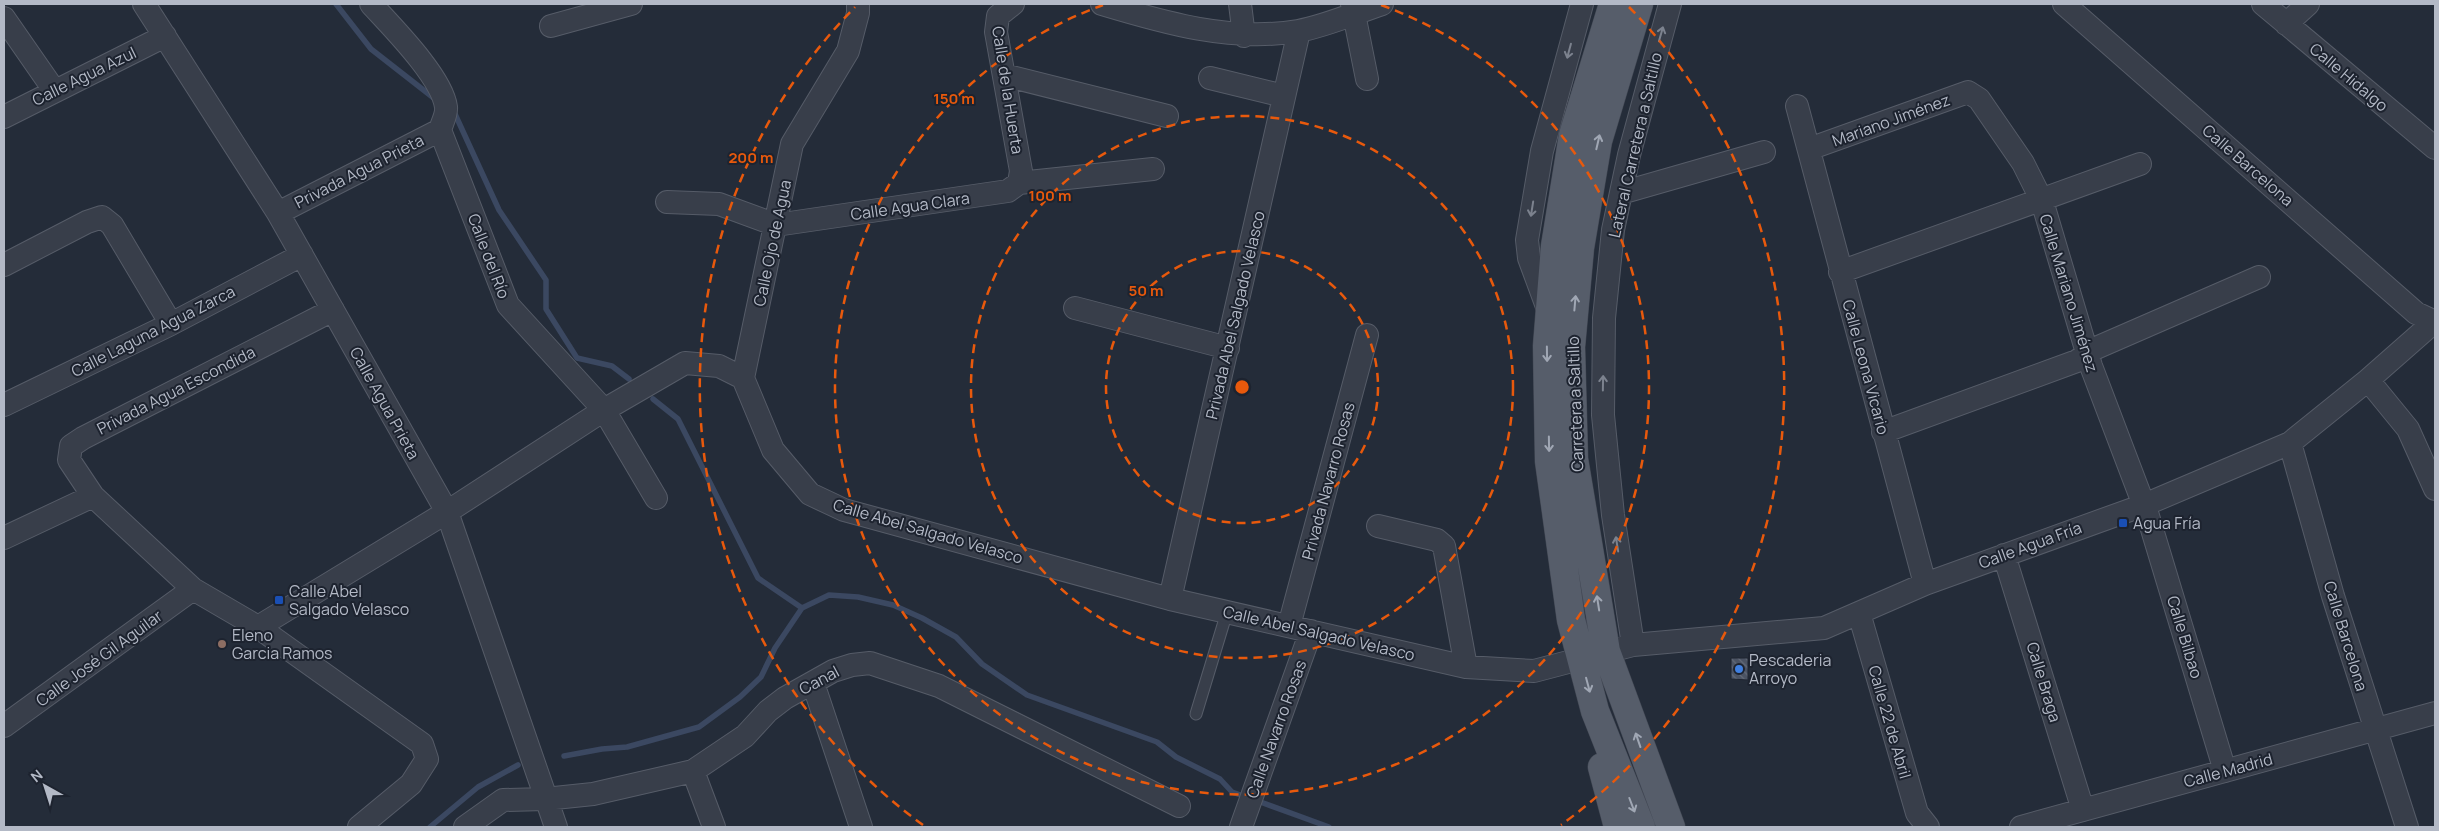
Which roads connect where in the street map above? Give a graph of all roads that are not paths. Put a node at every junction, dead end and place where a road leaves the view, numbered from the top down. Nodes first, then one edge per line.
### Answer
1 (144, 4) edge
2 (371, 4) edge
3 (631, 4) edge
4 (858, 4) edge
5 (1013, 4) edge
6 (1102, 4) edge
7 (1240, 4) edge
8 (1382, 4) edge
9 (1582, 4) edge
10 (1613, 4) edge
11 (1639, 4) edge
12 (1670, 4) edge
13 (2064, 4) edge
14 (2263, 4) edge
15 (2308, 4) edge
16 (1353, 8) edge
17 (4, 18) edge
18 (2286, 24) junction
19 (551, 26) dead end
20 (1298, 31) junction
21 (165, 36) junction
22 (1244, 36) junction
23 (1004, 75) junction
24 (1210, 78) dead end
25 (1367, 79) dead end
26 (54, 90) junction
27 (1973, 93) joint
28 (1284, 96) junction
29 (1797, 106) dead end
30 (1167, 116) dead end
31 (4, 117) edge
32 (440, 130) junction
33 (2435, 148) edge
34 (1809, 149) junction
35 (1764, 152) dead end
36 (2140, 164) dead end
37 (1153, 169) dead end
38 (1019, 183) junction
39 (1621, 193) junction
40 (2042, 201) junction
41 (667, 202) dead end
42 (278, 213) junction
43 (776, 225) junction
44 (302, 255) junction
45 (4, 265) edge
46 (1840, 272) junction
47 (2259, 277) dead end
48 (1075, 308) dead end
49 (333, 310) junction
50 (1549, 312) junction
51 (2435, 322) edge
52 (171, 324) junction
53 (1367, 335) dead end
54 (1228, 348) junction
55 (2087, 355) junction
56 (743, 378) junction
57 (2368, 380) junction
58 (4, 405) edge
59 (604, 410) junction
60 (1883, 432) junction
61 (2290, 443) junction
62 (2435, 489) edge
63 (93, 496) junction
64 (656, 498) dead end
65 (2144, 505) junction
66 (446, 512) junction
67 (1378, 526) dead end
68 (4, 538) edge
69 (2004, 555) junction
70 (1925, 584) junction
71 (194, 589) junction
72 (1170, 599) junction
73 (1227, 612) junction
74 (1859, 613) junction
75 (1289, 626) junction
76 (258, 627) junction
77 (1311, 631) junction
78 (1633, 644) junction
79 (1593, 655) junction
80 (1466, 667) junction
81 (813, 683) junction
82 (1595, 711) junction
83 (2435, 713) edge
84 (1196, 714) dead end
85 (4, 726) edge
86 (2376, 730) junction
87 (693, 771) junction
88 (2225, 771) junction
89 (545, 799) junction
90 (1179, 806) dead end
91 (2083, 810) junction
92 (1669, 823) edge
93 (359, 827) edge
94 (465, 827) edge
95 (556, 827) edge
96 (714, 827) edge
97 (861, 827) edge
98 (1241, 827) edge
99 (1618, 827) edge
100 (1641, 827) edge
101 (1928, 827) edge
102 (2020, 827) edge
103 (2407, 827) edge

1 - 21 street
2 - 32 street
3 - 19 street
4 - 43 street, Calle Ojo de Agua
5 - 23 street, Calle de la Huerta
6 - 22 street
7 - 22 street
8 - 16 street
9 -> 50 street
10 - 50 main road, Carretera a Saltillo
79 -> 11 main road, Carretera a Saltillo
39 -> 12 street, Lateral Carretera a Saltillo
13 - 51 street, Calle Barcelona
14 - 18 street, Calle Hidalgo
15 - 18 street
16 - 20 street
16 - 25 street
17 - 26 street
18 - 33 street, Calle Hidalgo
20 - 22 street
20 - 28 street, Privada Abel Salgado Velasco
21 - 26 street, Calle Agua Azul
21 - 42 street, Calle Agua Prieta
23 - 30 street
23 - 38 street, Calle de la Huerta
24 - 28 street
26 - 31 street, Calle Agua Azul
27 - 34 street, Mariano Jiménez
27 - 40 street, Calle Mariano Jiménez
28 - 54 street, Privada Abel Salgado Velasco
29 - 34 street, Calle Leona Vicario
32 - 42 street, Privada Agua Prieta
32 - 59 street, Calle del Río
34 - 46 street, Calle Leona Vicario
35 - 39 street
36 - 40 street
37 - 38 street, Calle Agua Clara
38 - 43 street, Calle Agua Clara
78 -> 39 street, Lateral Carretera a Saltillo
40 - 46 street
40 - 55 street, Calle Mariano Jiménez
41 - 43 street, Calle Agua Clara
42 - 44 street, Calle Agua Prieta
43 - 56 street, Calle Ojo de Agua
44 - 49 street, Calle Agua Prieta
44 - 52 street, Calle Laguna Agua Zarca
45 - 52 street
46 - 60 street, Calle Leona Vicario
47 - 55 street
48 - 54 street
49 - 63 street, Privada Agua Escondida
49 - 66 street, Calle Agua Prieta
50 -> 79 main road, Carretera a Saltillo
51 - 57 street, Calle Agua Fría
52 - 58 street, Calle Laguna Agua Zarca
53 - 75 street, Privada Navarro Rosas
54 - 72 street, Privada Abel Salgado Velasco
55 - 60 street
55 - 65 street, Calle Mariano Jiménez
56 - 59 street
56 - 72 street, Calle Abel Salgado Velasco
57 - 61 street, Calle Agua Fría
57 - 62 street
59 - 64 street, Calle del Río
59 - 66 street
60 - 70 street, Calle Leona Vicario
61 - 65 street, Calle Agua Fría
61 - 86 street, Calle Barcelona
63 - 68 street
63 - 71 street
65 - 69 street, Calle Agua Fría
65 - 88 street, Calle Bilbao
66 - 76 street
66 - 89 street, Calle Agua Prieta
67 - 80 street
69 - 70 street, Calle Agua Fría
69 - 91 street, Calle Braga
70 - 74 street, Calle Agua Fría
71 - 76 street
71 - 85 street, Calle José Gil Aguilar
72 - 73 street, Calle Abel Salgado Velasco
73 - 75 street, Calle Abel Salgado Velasco
73 - 84 lane
74 - 78 street, Calle Agua Fría
74 - 101 street, Calle 22 de Abril
75 - 77 street, Calle Abel Salgado Velasco
76 - 93 street
77 - 80 street, Calle Abel Salgado Velasco
77 - 98 street, Calle Navarro Rosas
78 - 79 street, Calle Agua Fría
79 - 80 street, Calle Abel Salgado Velasco
79 -> 82 main road, Carretera a Saltillo
92 -> 79 main road, Carretera a Saltillo
81 - 87 street, Canal
81 - 90 street, Canal
81 - 97 street
82 - 99 main road
82 -> 100 main road, Carretera a Saltillo
83 - 86 street, Calle Madrid
86 - 88 street, Calle Madrid
86 - 103 street, Calle Barcelona
87 - 89 street, Canal
87 - 96 street
88 - 91 street, Calle Madrid
89 - 94 street, Canal
89 - 95 street, Calle Agua Prieta
91 - 102 street, Calle Madrid

